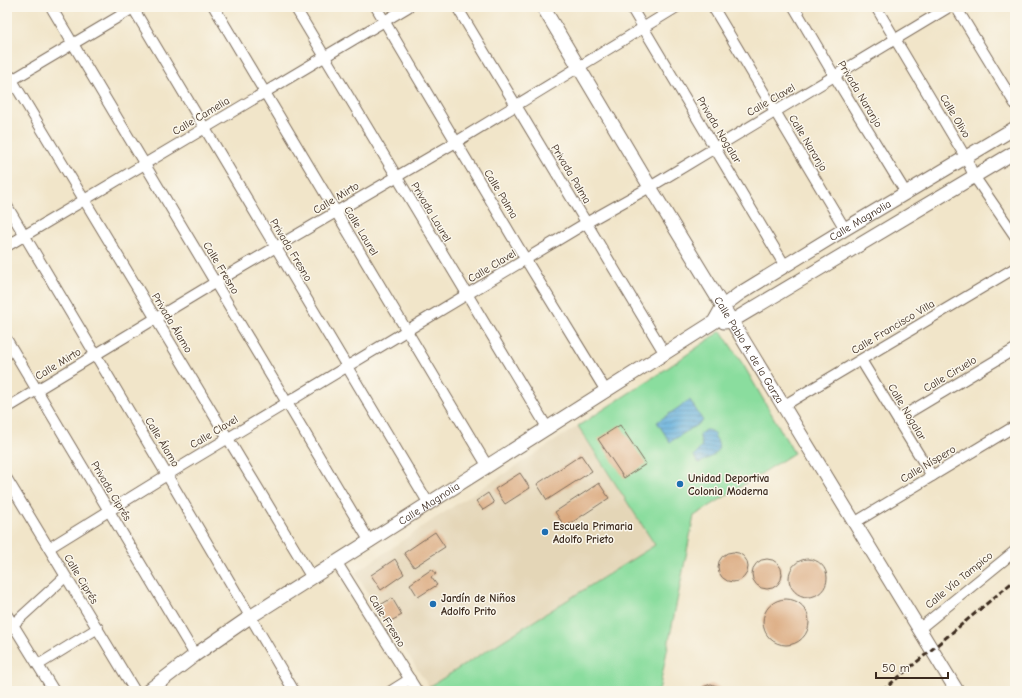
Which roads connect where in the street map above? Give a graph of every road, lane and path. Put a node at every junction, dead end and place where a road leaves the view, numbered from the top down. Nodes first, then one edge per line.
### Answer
1 (51, 7) edge
2 (214, 7) edge
3 (295, 7) edge
4 (376, 7) edge
5 (408, 7) edge
6 (457, 7) edge
7 (543, 7) edge
8 (631, 7) edge
9 (677, 7) edge
10 (713, 7) edge
11 (794, 7) edge
12 (876, 7) edge
13 (950, 7) edge
14 (956, 7) edge
15 (134, 8) edge
16 (384, 21) junction
17 (643, 27) junction
18 (895, 40) junction
19 (73, 44) junction
20 (325, 57) junction
21 (578, 67) junction
22 (835, 77) junction
23 (10, 81) edge
24 (264, 92) junction
25 (515, 104) junction
26 (1015, 104) edge
27 (775, 111) junction
28 (204, 128) junction
29 (1015, 128) edge
30 (456, 142) junction
31 (715, 147) junction
32 (1015, 152) edge
33 (966, 158) junction
34 (144, 164) junction
35 (396, 176) junction
36 (974, 176) junction
37 (650, 187) junction
38 (906, 193) junction
39 (84, 200) junction
40 (7, 206) edge
41 (336, 211) junction
42 (586, 223) junction
43 (846, 229) junction
44 (25, 236) junction
45 (1015, 236) edge
46 (7, 246) edge
47 (276, 248) junction
48 (526, 260) junction
49 (785, 266) junction
50 (1015, 268) edge
51 (216, 282) junction
52 (466, 295) junction
53 (723, 306) junction
54 (156, 320) junction
55 (732, 321) junction
56 (714, 322) junction
57 (406, 331) junction
58 (7, 340) edge
59 (1015, 349) edge
60 (665, 354) junction
61 (96, 355) junction
62 (861, 360) junction
63 (347, 366) junction
64 (37, 390) junction
65 (606, 391) junction
66 (287, 402) junction
67 (783, 406) junction
68 (7, 408) edge
69 (898, 419) junction
70 (1015, 426) edge
71 (548, 428) junction
72 (227, 438) junction
73 (488, 466) junction
74 (167, 475) junction
75 (932, 476) junction
76 (7, 479) edge
77 (429, 504) junction
78 (109, 511) junction
79 (854, 523) junction
80 (370, 542) junction
81 (49, 548) junction
82 (1015, 551) edge
83 (337, 563) junction
84 (66, 577) junction
85 (312, 578) junction
86 (7, 615) edge
87 (250, 617) junction
88 (10, 628) edge
89 (98, 628) junction
90 (919, 629) junction
91 (194, 655) junction
92 (38, 664) junction
93 (410, 679) junction
94 (54, 691) edge
95 (135, 691) edge
96 (148, 691) edge
97 (294, 691) edge
98 (391, 691) edge
99 (417, 691) edge
100 (957, 691) edge

1 - 19 street, Calle Fresno
2 - 24 street, Calle Laurel
3 - 20 street, Privada Laurel
4 - 16 street, Calle Palma
5 - 16 street, Calle Camelia
6 - 25 street, Privada Palma
7 - 21 street, Calle Pablo A. de la Garza
8 - 17 street, Privada Nogalar
9 - 17 street, Calle Mirto
10 - 27 street, Calle Naranjo
11 - 22 street, Privada Naranjo
12 - 18 street, Calle Olivo
13 - 18 street, Calle Clavel
14 - 26 street
15 - 19 street
15 - 28 street, Privada Fresno
16 - 20 street, Calle Camelia
16 - 30 street, Calle Palma
17 - 21 street, Calle Mirto
17 - 31 street, Privada Nogalar
18 - 22 street, Calle Clavel
18 - 33 street, Calle Olivo
19 - 23 street
19 - 34 street, Calle Fresno
20 - 24 street, Calle Camelia
20 - 35 street, Privada Laurel
21 - 25 street, Calle Mirto
21 - 37 street, Calle Pablo A. de la Garza
22 - 27 street, Calle Clavel
22 - 38 street, Privada Naranjo
23 - 39 street, Privada Álamo
24 - 28 street, Calle Camelia
24 - 41 street, Calle Laurel
25 - 30 street, Calle Mirto
25 - 42 street, Privada Palma
27 - 31 street, Calle Clavel
27 - 43 street, Calle Naranjo
28 - 34 street, Calle Camelia
28 - 47 street, Privada Fresno
29 - 33 street, Calle Magnolia
30 - 35 street, Calle Mirto
30 - 48 street, Calle Palma
31 - 37 street, Calle Clavel
31 - 49 street, Privada Nogalar
32 - 36 street, Calle Magnolia
33 - 36 street, Calle Olivo
33 - 38 street, Calle Magnolia
34 - 39 street, Calle Camelia
34 - 51 street, Calle Fresno
35 - 41 street, Calle Mirto
35 - 52 street, Privada Laurel
36 - 45 street, Calle Olivo
36 - 55 street, Calle Magnolia
37 - 42 street, Calle Clavel
37 - 53 street, Calle Pablo A. de la Garza
38 - 43 street, Calle Magnolia
39 - 44 street, Calle Camelia
39 - 54 street, Privada Álamo
40 - 44 street, Calle Álamo
41 - 47 street, Calle Mirto
41 - 57 street, Calle Laurel
42 - 48 street, Calle Clavel
42 - 60 street, Privada Palma
43 - 49 street, Calle Magnolia
44 - 46 street, Calle Camelia
44 - 61 street, Calle Álamo
47 - 51 street, Calle Mirto
47 - 63 street, Privada Fresno
48 - 52 street, Calle Clavel
48 - 65 street, Calle Palma
49 - 53 street, Calle Magnolia
50 - 62 street, Calle Francisco Villa
51 - 54 street, Calle Mirto
51 - 66 street, Calle Fresno
52 - 57 street, Calle Clavel
52 - 71 street, Privada Laurel
53 - 55 street, Calle Pablo A. de la Garza
53 - 56 street, Calle Magnolia
54 - 61 street, Calle Mirto
54 - 72 street, Privada Álamo
55 - 56 street, Calle Magnolia
55 - 67 street, Calle Pablo A. de la Garza
56 - 60 street, Calle Magnolia
57 - 63 street, Calle Clavel
57 - 73 street, Calle Laurel
58 - 64 street, Privada Ciprés
59 - 69 street, Calle Ciruelo
60 - 65 street, Calle Magnolia
61 - 64 street, Calle Mirto
61 - 74 street, Calle Álamo
62 - 67 street, Calle Francisco Villa
62 - 69 street, Calle Nogalar
63 - 66 street, Calle Clavel
63 - 77 street, Privada Fresno
64 - 68 street, Calle Mirto
64 - 78 street, Privada Ciprés
65 - 71 street, Calle Magnolia
66 - 72 street, Calle Clavel
66 - 80 street, Calle Fresno
67 - 79 street, Calle Pablo A. de la Garza
69 - 75 street, Calle Nogalar
70 - 75 street, Calle Níspero
71 - 73 street, Calle Magnolia
72 - 74 street, Calle Clavel
72 - 85 street, Privada Álamo
73 - 77 street, Calle Magnolia
74 - 78 street, Calle Clavel
74 - 87 street, Calle Álamo
75 - 79 street, Calle Níspero
76 - 81 street, Calle Ciprés
77 - 80 street, Calle Magnolia
78 - 81 street, Calle Clavel
78 - 91 street, Privada Ciprés
79 - 90 street, Calle Pablo A. de la Garza
80 - 83 street, Calle Magnolia
81 - 84 street, Calle Ciprés
82 - 90 street, Calle Vía Tampico
83 - 85 street, Calle Magnolia
83 - 93 street, Calle Fresno
84 - 88 street
84 - 89 street, Calle Ciprés
85 - 87 street, Calle Magnolia
86 - 88 street
87 - 91 street, Calle Magnolia
87 - 97 street, Calle Álamo
88 - 92 street
89 - 92 street
89 - 95 street, Calle Ciprés
90 - 100 street, Calle Pablo A. de la Garza
91 - 96 street, Calle Magnolia
92 - 94 street
93 - 98 street
93 - 99 street, Calle Fresno

